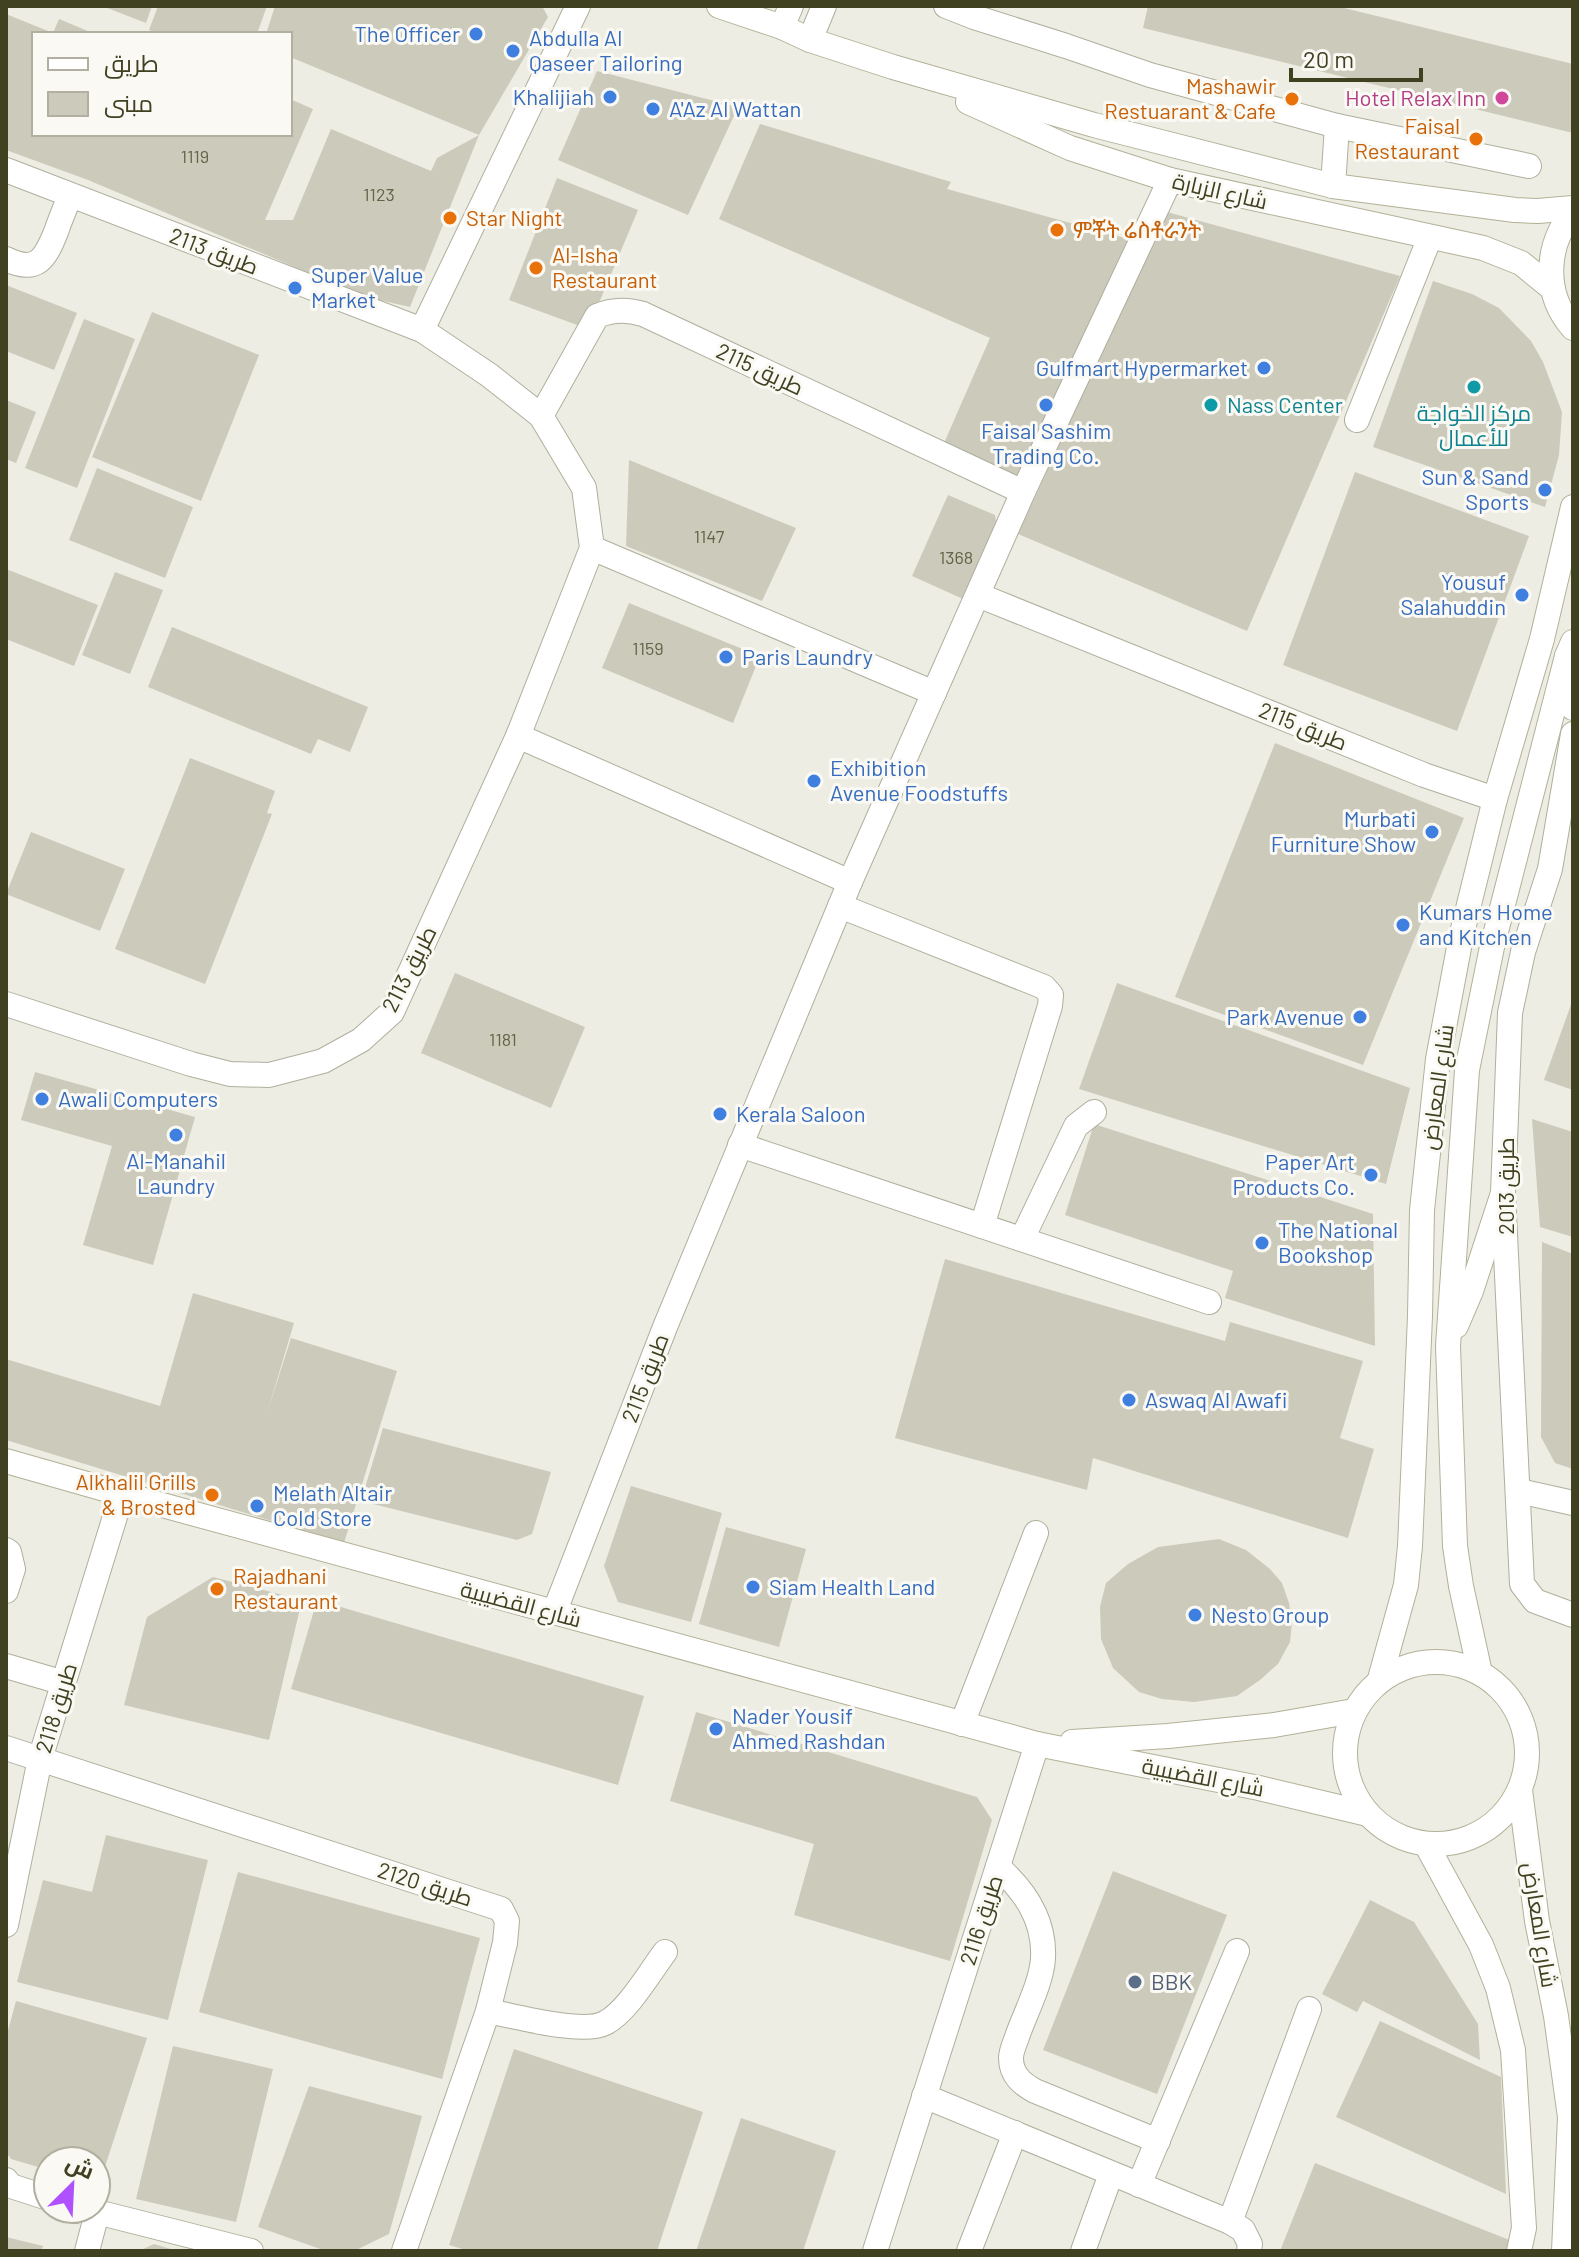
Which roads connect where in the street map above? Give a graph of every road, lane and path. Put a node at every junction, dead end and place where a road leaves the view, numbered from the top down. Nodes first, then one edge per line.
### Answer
1 (578, 6) edge
2 (719, 6) edge
3 (824, 6) edge
4 (946, 6) edge
5 (787, 17) edge
6 (810, 40) junction
7 (893, 67) junction
8 (1337, 126) junction
9 (1529, 166) dead end
10 (6, 170) edge
11 (1170, 180) junction
12 (1333, 186) junction
13 (70, 196) junction
14 (1573, 210) edge
15 (1430, 237) junction
16 (6, 259) edge
17 (1553, 289) junction
18 (1571, 327) edge
19 (422, 330) junction
20 (541, 416) junction
21 (1357, 420) dead end
22 (1023, 492) junction
23 (1573, 507) edge
24 (592, 548) junction
25 (978, 595) junction
26 (1570, 649) edge
27 (934, 693) junction
28 (1573, 708) edge
29 (1573, 734) edge
30 (518, 736) junction
31 (1495, 799) junction
32 (1573, 842) edge
33 (1550, 869) junction
34 (850, 882) junction
35 (840, 906) junction
36 (6, 1004) edge
37 (1094, 1112) dead end
38 (740, 1145) junction
39 (1503, 1193) junction
40 (982, 1226) junction
41 (1022, 1239) junction
42 (1209, 1302) dead end
43 (1448, 1346) junction
44 (6, 1461) edge
45 (1519, 1491) junction
46 (122, 1494) junction
47 (1573, 1503) edge
48 (1036, 1533) dead end
49 (6, 1550) edge
50 (6, 1591) edge
51 (554, 1613) junction
52 (1573, 1615) edge
53 (6, 1666) edge
54 (1480, 1673) junction
55 (1380, 1679) junction
56 (64, 1683) junction
57 (1354, 1711) junction
58 (962, 1724) junction
59 (1037, 1744) junction
60 (6, 1748) edge
61 (40, 1759) junction
62 (1520, 1790) junction
63 (1368, 1814) junction
64 (1426, 1844) junction
65 (998, 1867) junction
66 (6, 1925) edge
67 (1237, 1951) dead end
68 (665, 1952) dead end
69 (1309, 2009) dead end
70 (488, 2011) junction
71 (924, 2096) junction
72 (1015, 2133) junction
73 (1158, 2141) junction
74 (1111, 2174) junction
75 (6, 2180) edge
76 (1139, 2185) junction
77 (32, 2193) edge
78 (112, 2216) edge
79 (1230, 2222) junction
80 (90, 2225) edge
81 (87, 2251) edge
82 (251, 2251) edge
83 (404, 2251) edge
84 (875, 2251) edge
85 (969, 2251) edge
86 (1083, 2251) edge
87 (1249, 2251) edge
88 (1519, 2251) edge
89 (1564, 2251) edge

1 - 19 street
2 - 5 street, شارع الزبارة
3 - 6 street
4 - 8 street
5 - 6 street, شارع الزبارة
6 - 7 street, شارع الزبارة
7 - 11 street, شارع الزبارة
7 - 12 street, شارع الزبارة
8 - 9 street
8 - 12 street
10 - 13 street, طريق 2113
11 - 15 street, شارع الزبارة
11 - 22 street, طريق 2115
12 - 14 street, شارع الزبارة
13 - 16 street
13 - 19 street, طريق 2113
14 - 17 street
15 - 17 street, شارع الزبارة
15 - 21 street
17 - 18 street
19 - 20 street, طريق 2113
20 - 22 street, طريق 2115
20 - 24 street, طريق 2113
22 - 25 street, طريق 2115
23 - 31 street, شارع المعارض
24 - 27 street
24 - 30 street, طريق 2113
25 - 27 street, طريق 2115
25 - 31 street, طريق 2115
26 - 28 street
26 - 43 street, شارع المعارض
27 - 34 street, طريق 2115
29 - 33 street, طريق 2013
30 - 34 street
30 - 36 street, طريق 2113
31 - 55 street, شارع المعارض
32 - 33 street
33 - 39 street, طريق 2013
34 - 35 street, طريق 2115
35 - 38 street, طريق 2115
35 - 40 street
37 - 41 street
38 - 40 street
38 - 51 street, طريق 2115
39 - 43 street
39 - 45 street, طريق 2013
40 - 41 street
41 - 42 street
43 - 54 street, شارع المعارض
44 - 46 street, شارع القضيبية
45 - 47 street
45 - 52 street, طريق 2013
46 - 51 street, شارع القضيبية
46 - 56 street, طريق 2118
48 - 58 street
49 - 50 street
51 - 58 street, شارع القضيبية
53 - 56 street
54 - 55 street
54 - 62 street
55 - 57 street
56 - 61 street, طريق 2118
57 - 59 street, شارع القضيبية
57 - 63 street
58 - 59 street, شارع القضيبية
59 - 63 street, شارع القضيبية
59 - 65 street, طريق 2116
60 - 61 street, طريق 2120
61 - 66 street, طريق 2118
61 - 70 street, طريق 2120
62 - 64 street
62 - 89 street, شارع المعارض
63 - 64 street
64 - 88 street
65 - 71 street, طريق 2116
65 - 73 street
67 - 73 street
68 - 70 street
69 - 79 street
70 - 83 street, طريق 2120
71 - 72 street
71 - 84 street, طريق 2116
72 - 74 street
72 - 85 street
73 - 76 street
74 - 76 street
74 - 86 street
75 - 77 street
76 - 79 street
78 - 82 street
79 - 87 street
80 - 81 street

